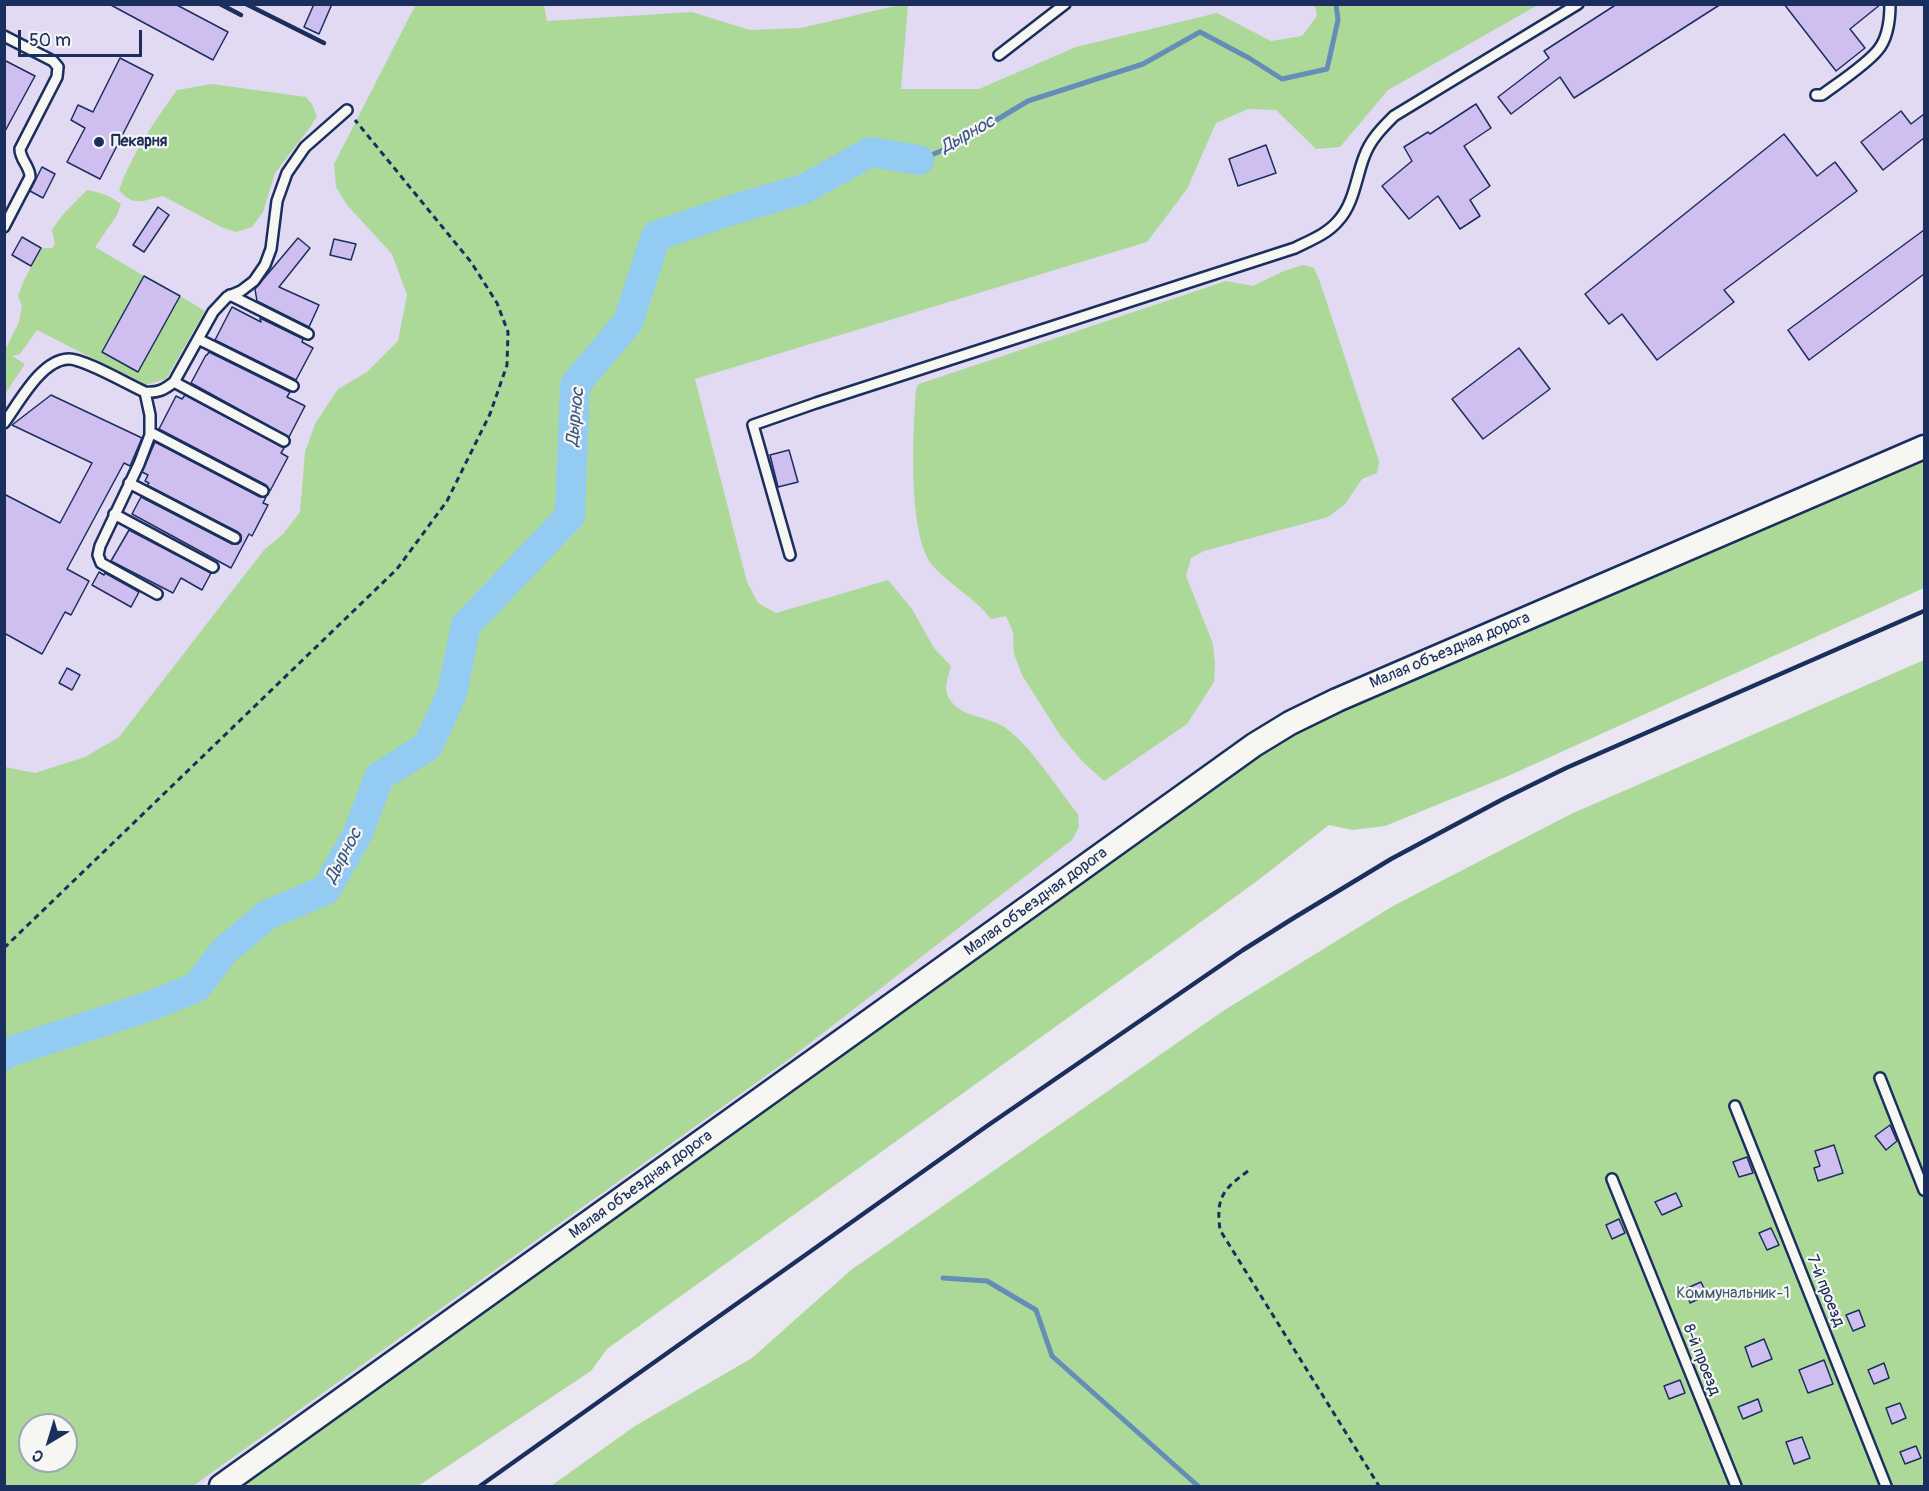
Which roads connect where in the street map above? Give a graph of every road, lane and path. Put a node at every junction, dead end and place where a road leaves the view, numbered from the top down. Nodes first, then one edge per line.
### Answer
1 (1065, 4) edge
2 (1578, 4) edge
3 (1890, 4) edge
4 (4, 36) edge
5 (999, 55) dead end
6 (1816, 95) dead end
7 (347, 110) joint
8 (4, 227) edge
9 (230, 296) junction
10 (308, 334) dead end
11 (198, 339) junction
12 (174, 382) junction
13 (293, 386) dead end
14 (145, 392) junction
15 (4, 423) edge
16 (150, 432) junction
17 (284, 441) dead end
18 (1924, 447) edge
19 (129, 483) junction
20 (263, 491) dead end
21 (114, 514) junction
22 (235, 538) dead end
23 (790, 555) dead end
24 (213, 567) dead end
25 (157, 594) dead end
26 (4, 948) edge
27 (1880, 1078) dead end
28 (1736, 1106) dead end
29 (1248, 1171) dead end
30 (1612, 1179) dead end
31 (1924, 1191) edge
32 (221, 1486) edge
33 (1379, 1486) edge
34 (1736, 1486) edge
35 (1886, 1486) edge

1 - 5 lane
2 - 23 lane
3 - 6 lane
4 - 8 lane
7 - 9 lane
7 - 26 path
9 - 10 lane
9 - 11 lane
11 - 12 lane
11 - 13 lane
12 - 14 lane
12 - 17 lane
14 - 15 lane
14 - 16 lane
16 - 19 lane
16 - 20 lane
18 - 32 street, Малая объездная дорога
19 - 21 lane
19 - 22 lane
21 - 24 lane
21 - 25 lane
27 - 31 lane
28 - 35 lane, 7-й проезд
29 - 33 path
30 - 34 lane, 8-й проезд

